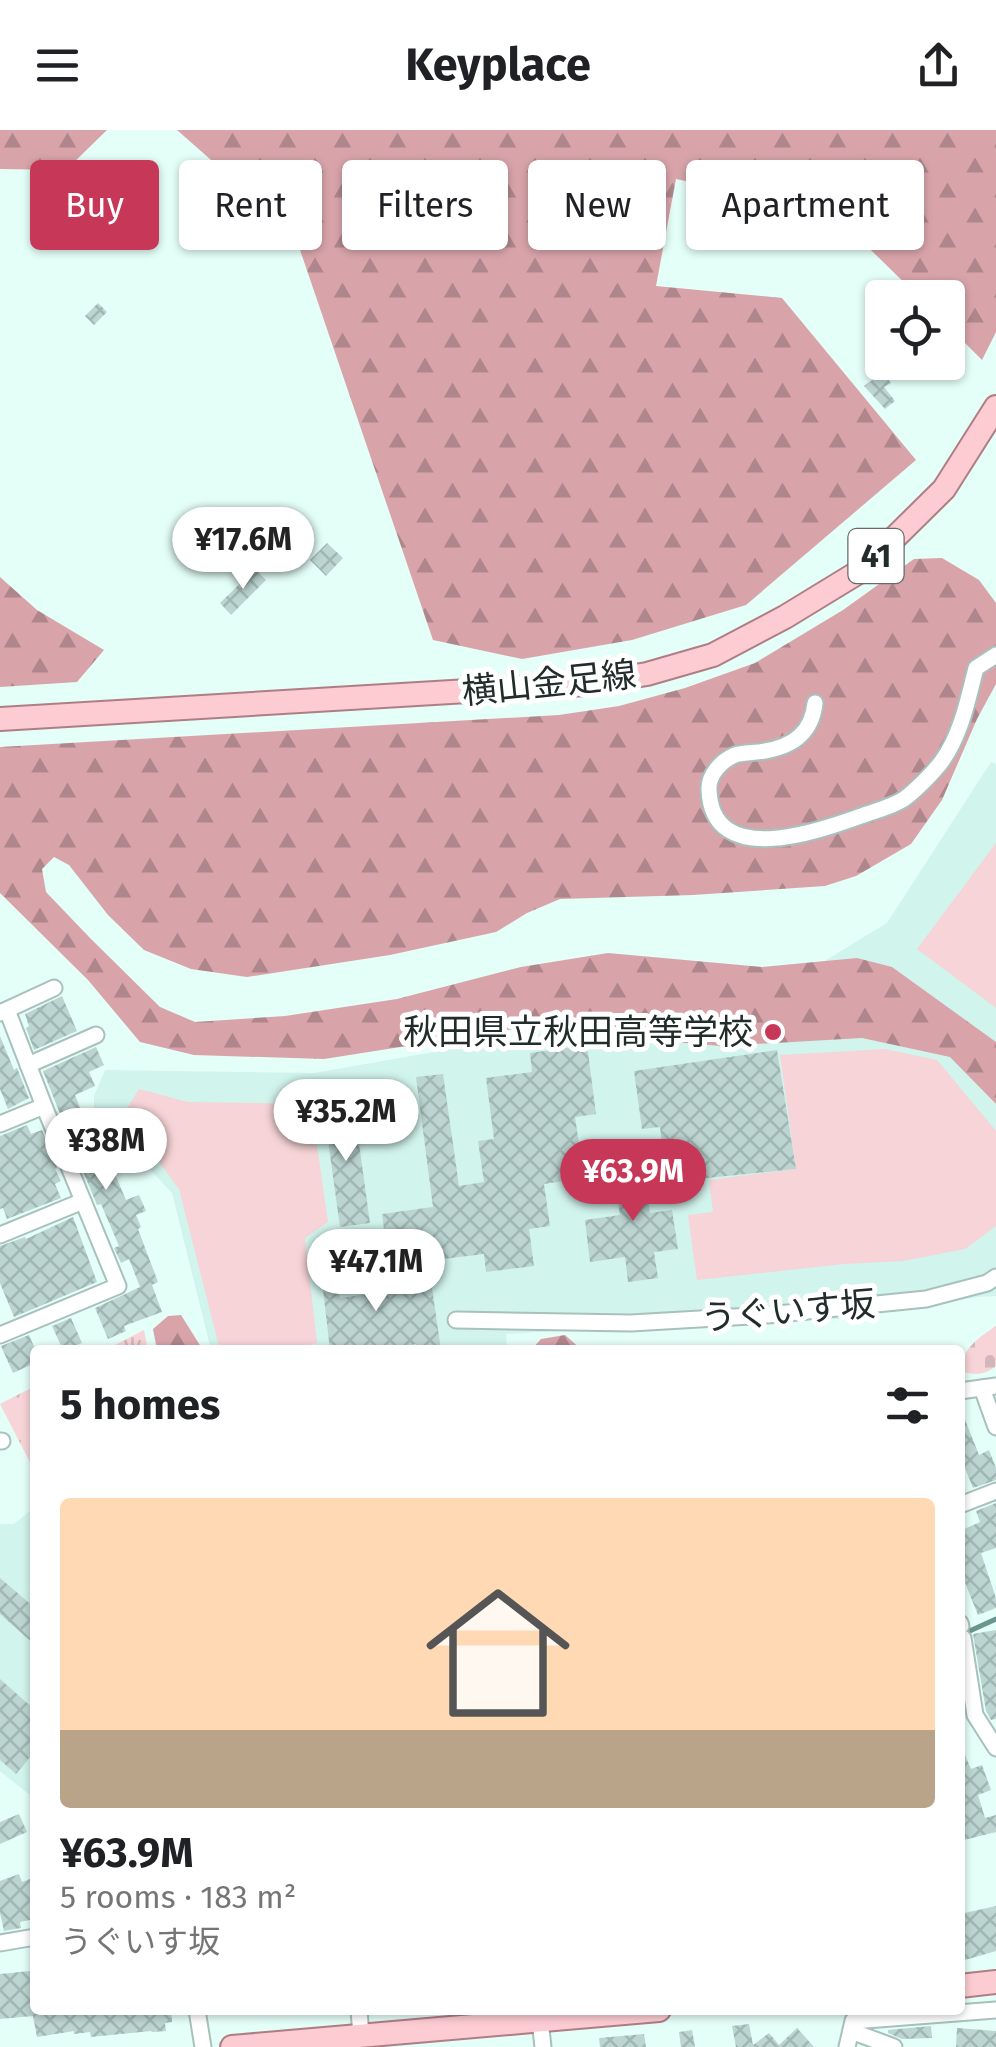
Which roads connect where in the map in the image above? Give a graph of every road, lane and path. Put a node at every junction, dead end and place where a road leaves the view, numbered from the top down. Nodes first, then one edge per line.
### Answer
1 (996, 407) edge
2 (996, 655) edge
3 (815, 702) dead end
4 (0, 719) edge
5 (54, 988) dead end
6 (4, 1011) edge
7 (96, 1035) dead end
8 (28, 1065) junction
9 (44, 1106) junction
10 (0, 1124) edge
11 (83, 1201) junction
12 (0, 1234) edge
13 (996, 1277) edge
14 (456, 1320) dead end
15 (0, 1335) edge
16 (989, 1387) edge
17 (996, 1428) edge
18 (996, 1492) edge
19 (965, 1503) edge
20 (965, 1654) edge
21 (996, 1747) edge
22 (30, 1938) edge
23 (0, 1943) edge
24 (996, 1982) edge
25 (965, 1985) edge
26 (996, 2010) edge
27 (965, 2011) edge
28 (198, 2015) edge
29 (359, 2015) edge
30 (537, 2015) edge
31 (906, 2015) edge
32 (361, 2036) junction
33 (420, 2039) edge
34 (849, 2039) edge
35 (332, 2043) edge
36 (242, 2046) edge
37 (203, 2047) edge
38 (543, 2047) edge
39 (894, 2047) edge

1 - 4 main road, 横山金足線 / 41
2 - 3 street
5 - 6 street
6 - 8 street
7 - 8 street
8 - 9 street
9 - 10 street
9 - 11 street
11 - 12 street
11 - 15 street
13 - 14 street, うぐいす坂
16 - 17 street
18 - 19 street
20 - 21 street
22 - 23 street
24 - 25 main road
26 - 27 street
28 - 37 street
29 - 32 street
30 - 33 main road
30 - 38 street
31 - 34 street
32 - 33 main road
32 - 35 main road
34 - 39 street
35 - 36 main road

